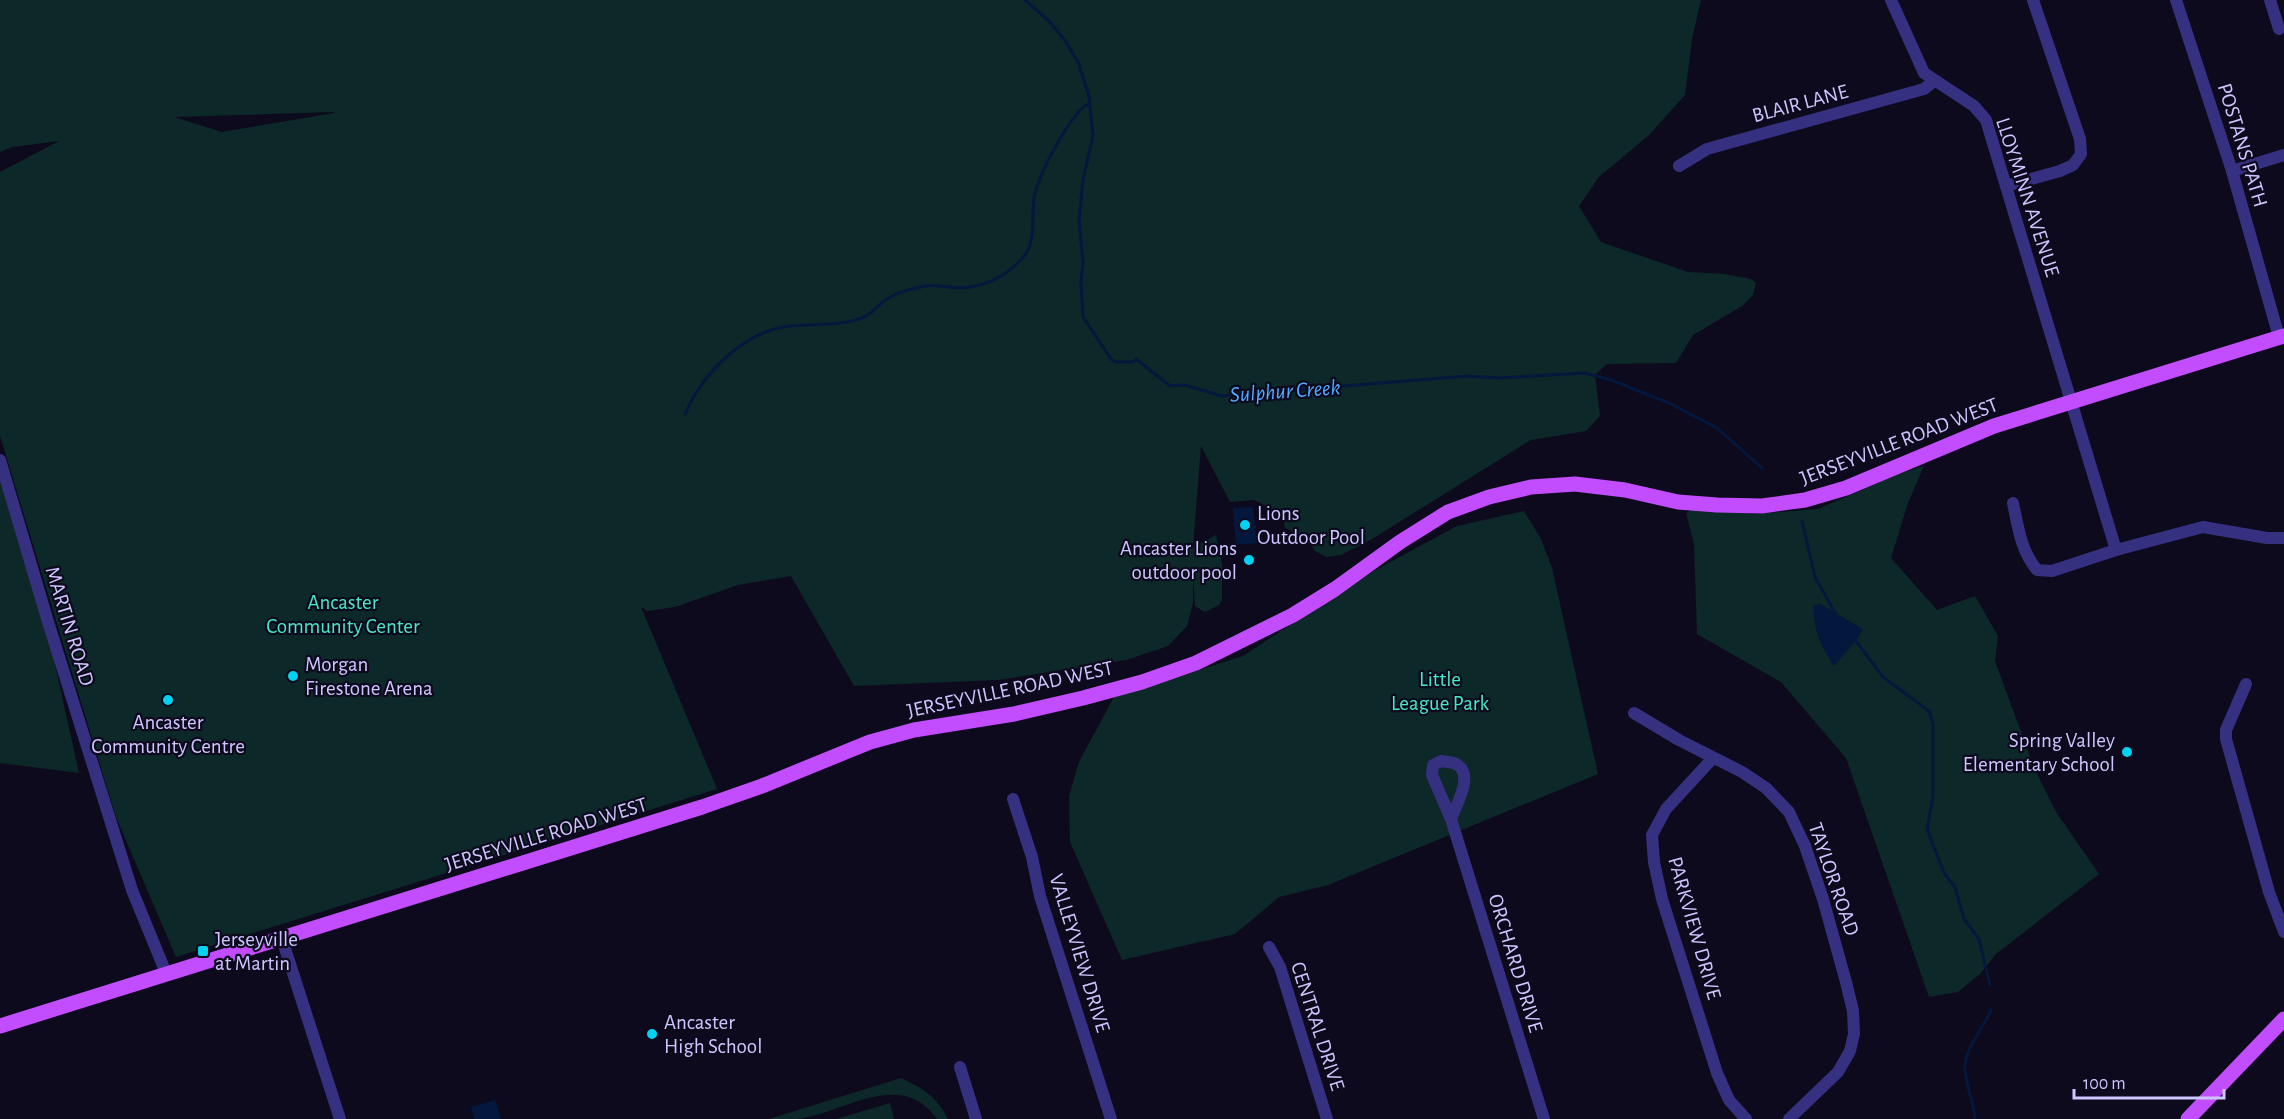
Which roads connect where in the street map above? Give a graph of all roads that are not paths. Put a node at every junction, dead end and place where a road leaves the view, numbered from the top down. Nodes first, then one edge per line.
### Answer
1 (1891, 0) edge
2 (2033, 0) edge
3 (2176, 0) edge
4 (2270, 0) edge
5 (2279, 29) dead end
6 (1934, 81) junction
7 (2284, 155) edge
8 (1679, 166) dead end
9 (2232, 171) junction
10 (2006, 186) junction
11 (2282, 336) edge
12 (2073, 402) junction
13 (0, 460) edge
14 (2013, 503) dead end
15 (2284, 538) edge
16 (2116, 550) junction
17 (2246, 684) dead end
18 (1634, 713) dead end
19 (1713, 758) junction
20 (1013, 799) dead end
21 (1451, 819) dead end
22 (2284, 932) edge
23 (282, 939) junction
24 (1269, 947) dead end
25 (166, 973) junction
26 (2284, 1020) edge
27 (0, 1026) edge
28 (960, 1067) dead end
29 (340, 1119) edge
30 (976, 1119) edge
31 (1111, 1119) edge
32 (1327, 1119) edge
33 (1544, 1119) edge
34 (1746, 1119) edge
35 (1789, 1119) edge
36 (2188, 1119) edge

1 - 6 street, LLOYMINN AVENUE
2 - 10 street
3 - 9 street, POSTANS PATH
4 - 5 street
6 - 8 street, BLAIR LANE
6 - 10 street, LLOYMINN AVENUE
7 - 9 street
9 - 11 street, POSTANS PATH
10 - 12 street, LLOYMINN AVENUE
11 - 12 main road, JERSEYVILLE ROAD WEST
12 - 16 street, LLOYMINN AVENUE
12 - 23 main road, JERSEYVILLE ROAD WEST
13 - 25 street, MARTIN ROAD
14 - 16 street
15 - 16 street
17 - 22 street
18 - 19 street, TAYLOR ROAD
19 - 34 street, PARKVIEW DRIVE
19 - 35 street, TAYLOR ROAD
20 - 31 street, VALLEYVIEW DRIVE
21 - 33 street, ORCHARD DRIVE
23 - 25 main road, JERSEYVILLE ROAD WEST
23 - 29 street
24 - 32 street, CENTRAL DRIVE
25 - 27 main road, JERSEYVILLE ROAD WEST
26 - 36 main road
28 - 30 street

